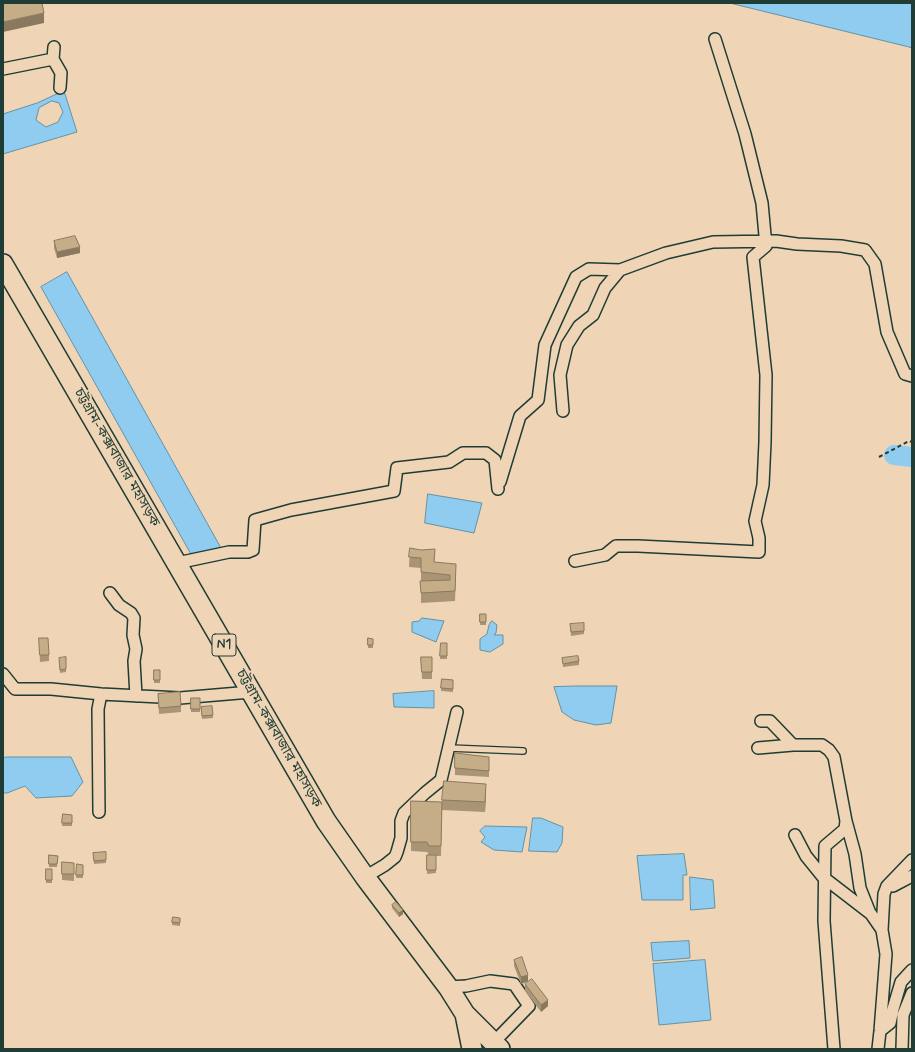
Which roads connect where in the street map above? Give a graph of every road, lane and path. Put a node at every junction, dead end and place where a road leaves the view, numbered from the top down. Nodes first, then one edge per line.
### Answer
1 (716, 38) dead end
2 (54, 47) dead end
3 (53, 59) junction
4 (3, 70) edge
5 (60, 88) dead end
6 (765, 241) junction
7 (3, 264) edge
8 (620, 270) junction
9 (912, 376) edge
10 (562, 411) dead end
11 (912, 442) edge
12 (879, 457) dead end
13 (575, 561) dead end
14 (177, 563) junction
15 (110, 593) dead end
16 (3, 674) edge
17 (251, 692) junction
18 (101, 694) junction
19 (136, 696) junction
20 (457, 712) dead end
21 (761, 720) dead end
22 (793, 745) junction
23 (450, 748) junction
24 (758, 748) dead end
25 (523, 751) dead end
26 (99, 812) dead end
27 (846, 821) junction
28 (795, 835) dead end
29 (912, 860) edge
30 (912, 876) edge
31 (365, 877) junction
32 (823, 877) junction
33 (886, 891) junction
34 (871, 914) junction
35 (882, 930) junction
36 (912, 970) edge
37 (448, 987) junction
38 (912, 993) edge
39 (465, 1014) junction
40 (880, 1031) junction
41 (497, 1045) edge
42 (472, 1049) edge
43 (834, 1049) edge
44 (878, 1049) edge
45 (902, 1049) edge

1 - 6 street
2 - 3 street
3 - 4 street
3 - 5 street
6 - 8 street
6 - 9 street
6 - 13 street
7 - 14 highway, চট্টগ্রাম-কক্সবাজার মহাসড়ক / N1
8 - 10 street
8 - 14 street
11 - 12 path
14 - 17 highway, চট্টগ্রাম-কক্সবাজার মহাসড়ক / N1
15 - 19 street
16 - 18 street
17 - 19 street
17 - 31 highway, চট্টগ্রাম-কক্সবাজার মহাসড়ক / N1
18 - 19 street
18 - 26 street
20 - 23 street
21 - 22 street
22 - 24 street
22 - 27 street
23 - 25 lane
23 - 31 street
27 - 32 street
27 - 34 street
28 - 32 street
29 - 33 street
30 - 33 street
31 - 37 highway, চট্টগ্রাম-কক্সবাজার মহাসড়ক / N1
32 - 34 street
32 - 43 street
33 - 35 street
34 - 35 street
35 - 40 street
36 - 40 street
37 - 39 highway, চট্টগ্রাম-কক্সবাজার মহাসড়ক / N1
37 - 41 street
38 - 45 street
39 - 41 highway, চট্টগ্রাম-কক্সবাজার মহাসড়ক / N1
39 - 42 highway, চট্টগ্রাম-কক্সবাজার মহাসড়ক / N1
40 - 44 street

